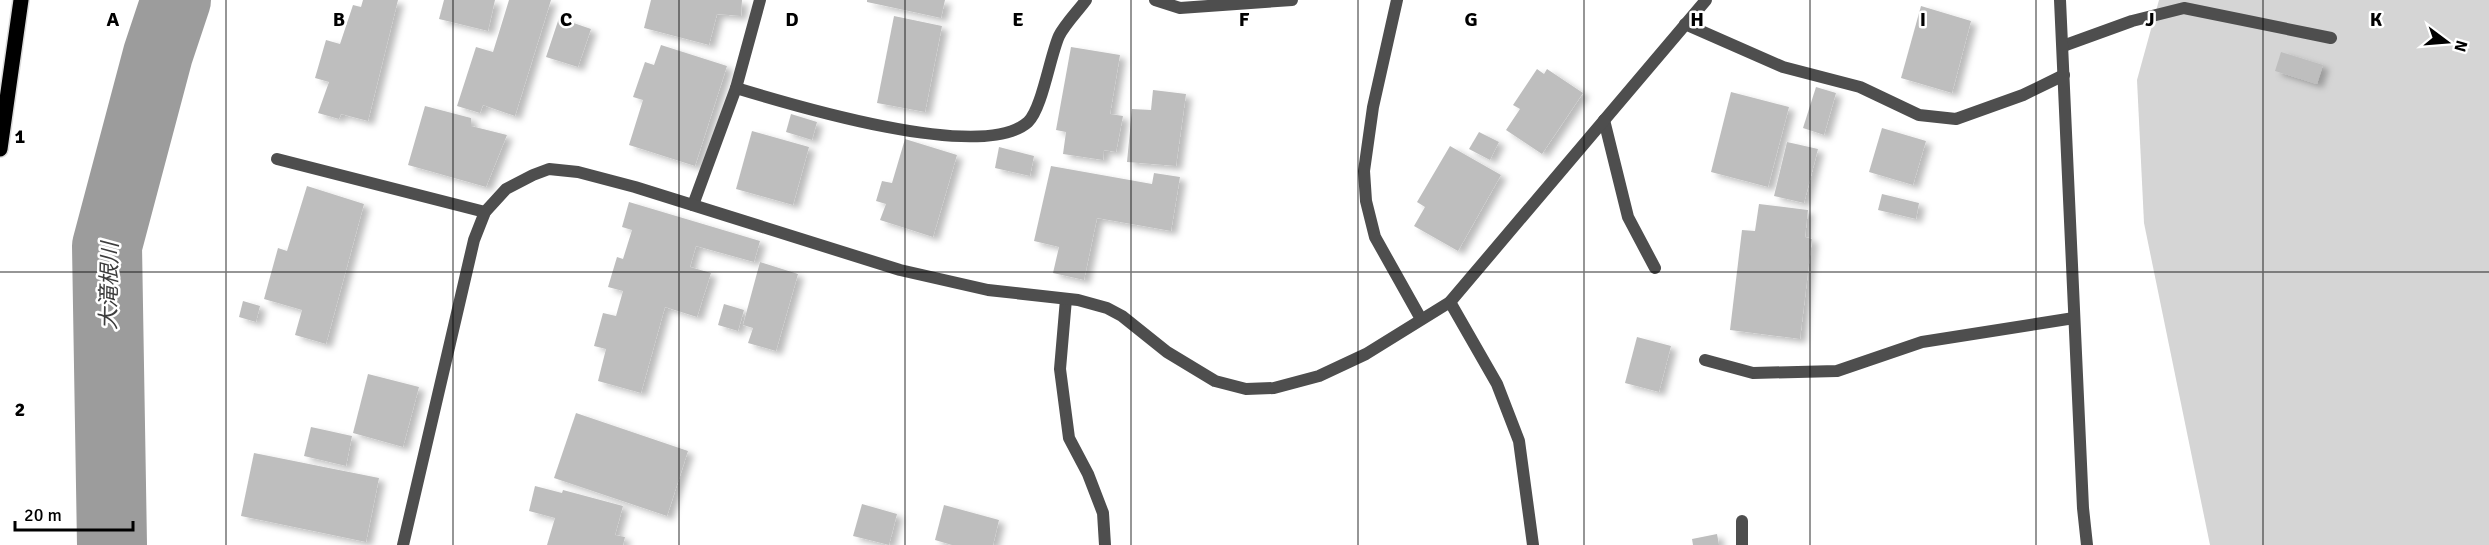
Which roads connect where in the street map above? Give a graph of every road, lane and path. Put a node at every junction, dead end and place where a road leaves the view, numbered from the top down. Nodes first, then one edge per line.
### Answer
1 (21, 0) edge
2 (760, 0) edge
3 (1086, 0) edge
4 (1155, 0) edge
5 (1292, 0) edge
6 (1397, 0) edge
7 (1706, 0) edge
8 (2061, 0) edge
9 (1685, 24) junction
10 (2331, 38) dead end
11 (2062, 46) junction
12 (6, 69) edge
13 (2064, 75) junction
14 (736, 87) junction
15 (1604, 120) junction
16 (0, 149) edge
17 (276, 159) dead end
18 (693, 205) junction
19 (485, 212) junction
20 (1655, 268) dead end
21 (1066, 299) junction
22 (1450, 302) junction
23 (2074, 318) junction
24 (1422, 319) junction
25 (1705, 360) dead end
26 (1742, 521) dead end
27 (403, 545) edge
28 (1105, 545) edge
29 (1533, 545) edge
30 (1742, 545) edge
31 (2087, 545) edge

1 - 12 main road
2 - 14 street
3 - 14 street
4 - 5 street
6 - 24 street
7 - 9 street
8 - 11 street
9 - 13 street
9 - 15 street
10 - 11 street
11 - 13 street
12 - 16 main road
13 - 23 street
14 - 18 street
15 - 20 street
15 - 22 street
17 - 19 street
18 - 19 street
18 - 21 street
19 - 27 street
21 - 24 street
21 - 28 street
22 - 24 street
22 - 29 street
23 - 25 street
23 - 31 street
26 - 30 street

